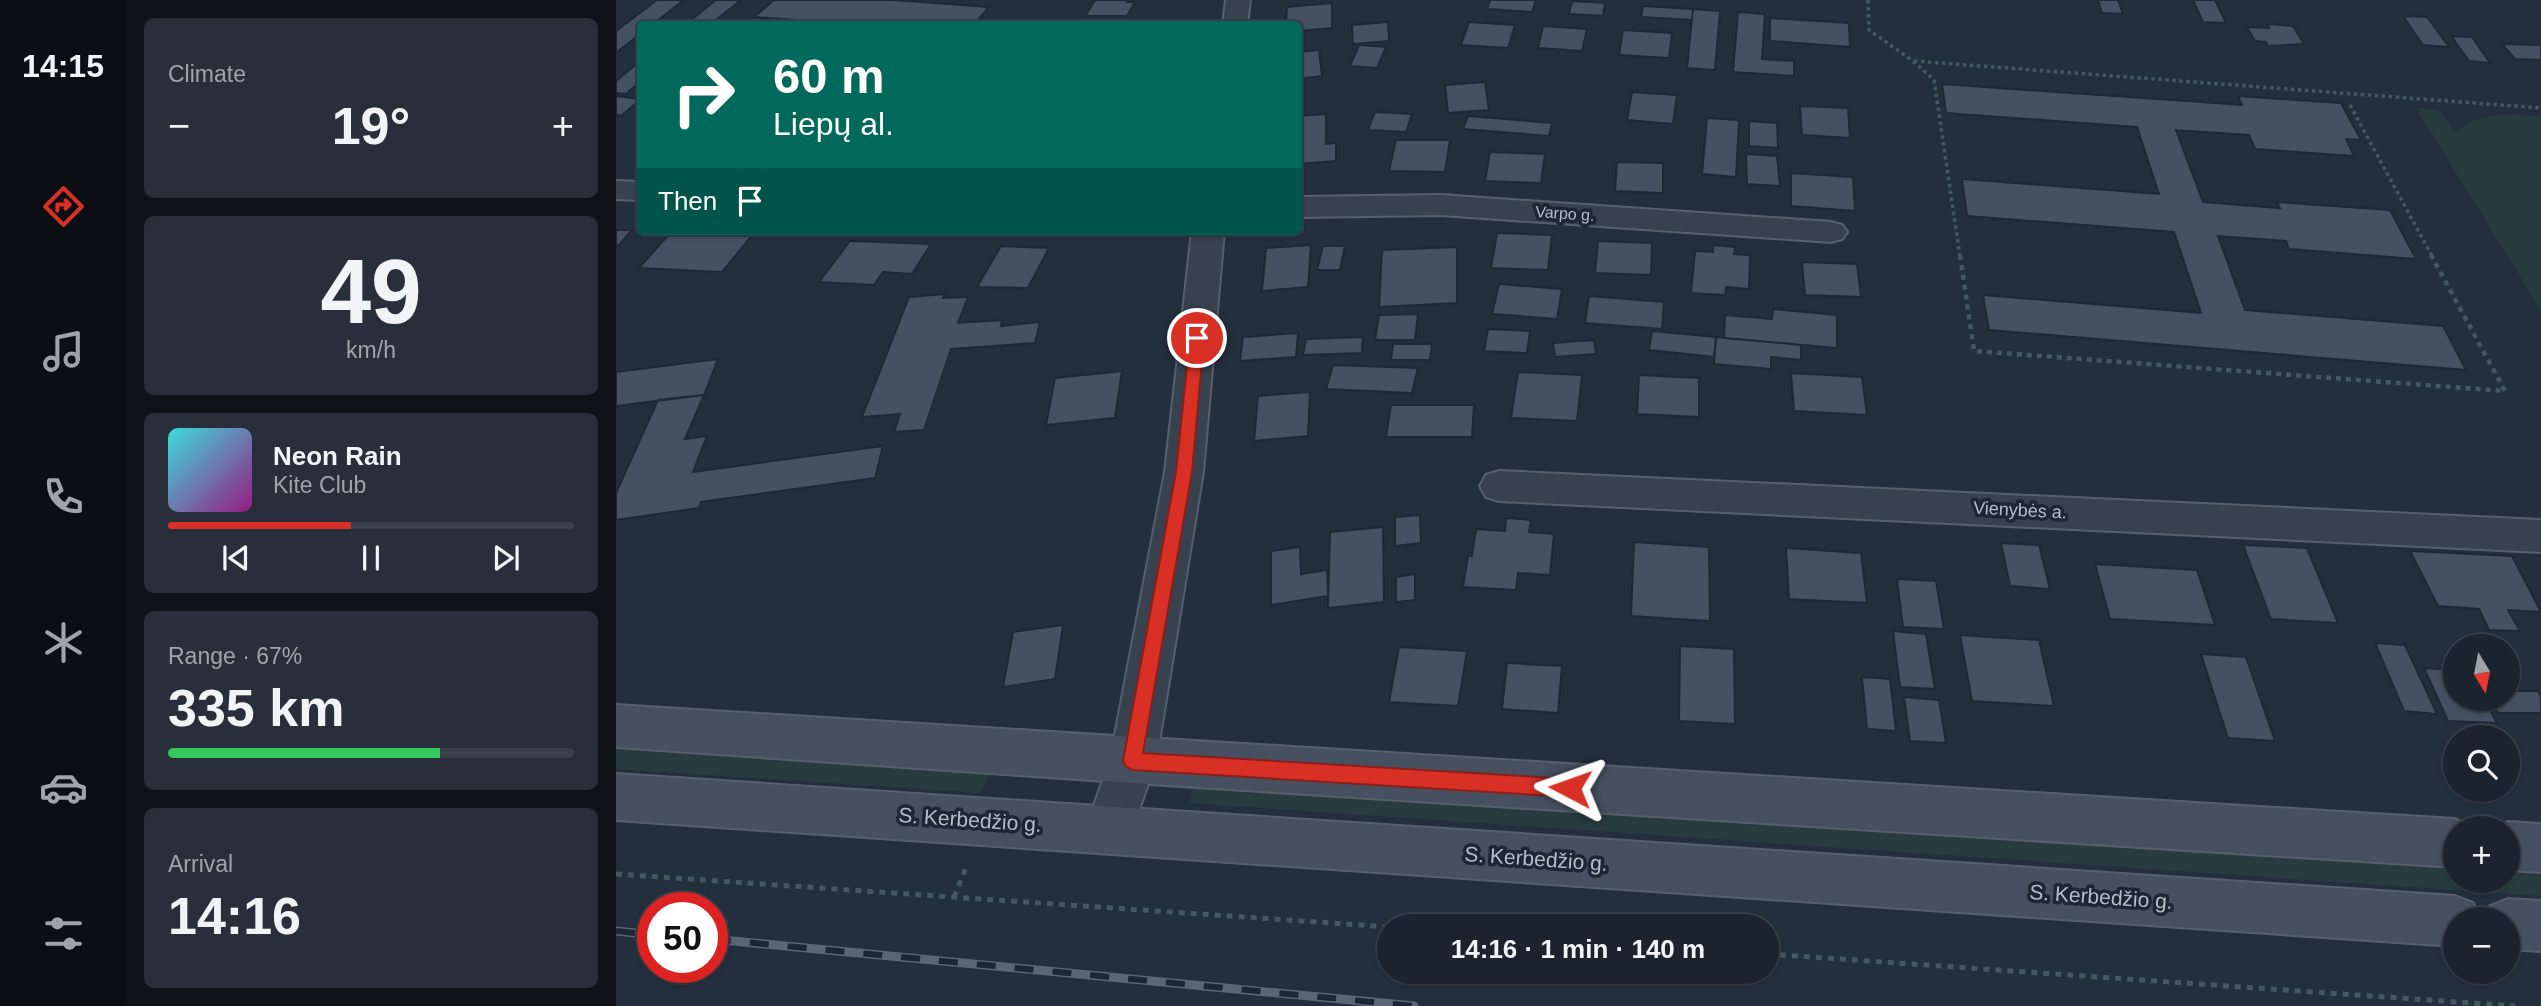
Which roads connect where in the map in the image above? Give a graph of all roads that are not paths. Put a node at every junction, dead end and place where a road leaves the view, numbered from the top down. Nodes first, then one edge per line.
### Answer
1 (1238, 0) edge
2 (1235, 21) edge
3 (616, 190) edge
4 (637, 191) edge
5 (1302, 206) edge
6 (1831, 232) dead end
7 (1208, 235) edge
8 (1499, 486) dead end
9 (2541, 536) edge
10 (616, 726) edge
11 (1133, 761) junction
12 (616, 797) edge
13 (1109, 830) junction
14 (2443, 841) edge
15 (2520, 847) edge
16 (2541, 848) edge
17 (2443, 919) edge
18 (2520, 925) edge
19 (2541, 926) edge

1 - 2 street
3 - 4 street
5 - 6 street, Varpo g.
7 - 11 street
8 - 9 street, Vienybės a.
10 - 11 main road
11 - 13 street
11 - 14 main road
12 - 13 main road, S. Kerbedžio g.
13 - 17 main road, S. Kerbedžio g.
15 - 16 main road
18 - 19 main road

